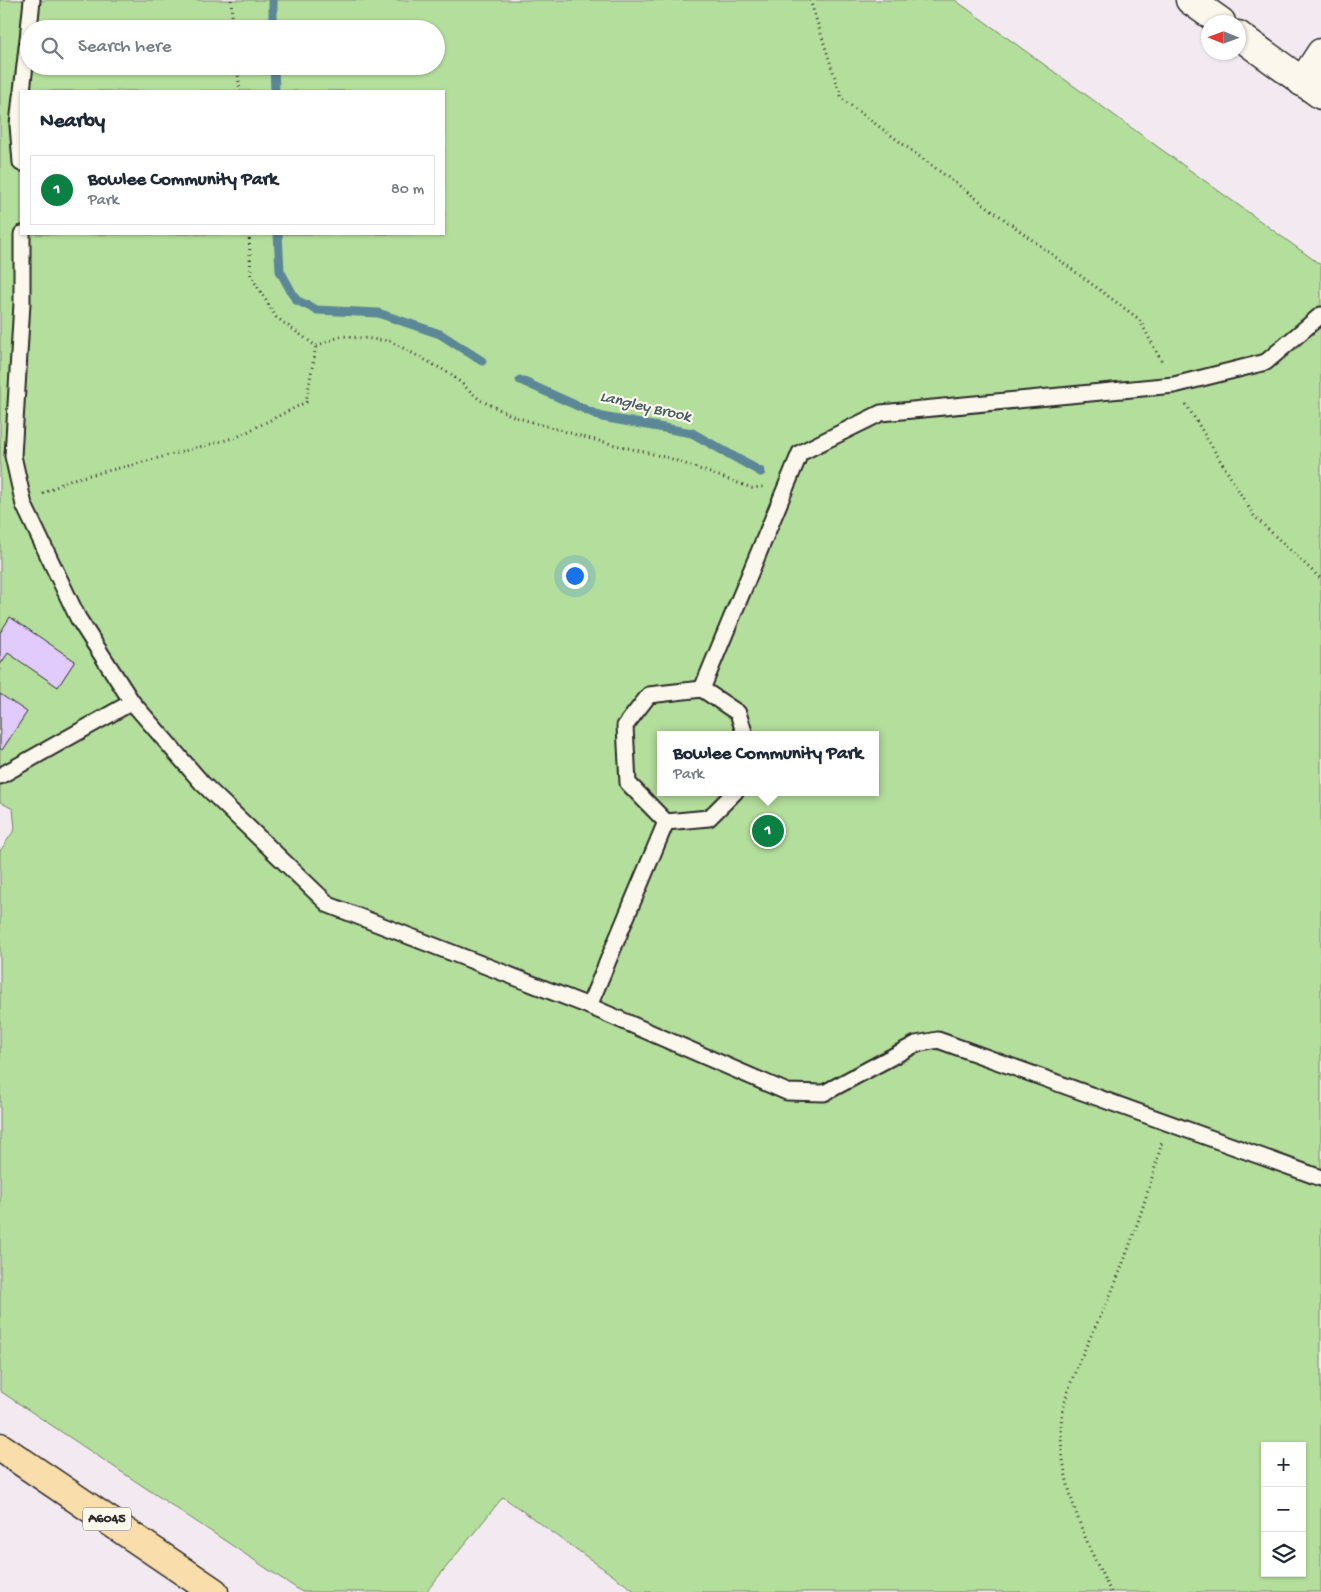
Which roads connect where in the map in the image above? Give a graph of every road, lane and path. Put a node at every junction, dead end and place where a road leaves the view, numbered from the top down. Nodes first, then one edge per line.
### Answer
1 (32, 0) edge
2 (230, 0) edge
3 (810, 0) edge
4 (1190, 0) edge
5 (1211, 15) edge
6 (30, 20) edge
7 (231, 20) edge
8 (1246, 41) edge
9 (1321, 53) edge
10 (24, 75) edge
11 (238, 75) edge
12 (1311, 89) edge
13 (22, 90) edge
14 (240, 90) edge
15 (20, 106) edge
16 (20, 150) edge
17 (22, 235) edge
18 (249, 235) edge
19 (1321, 315) edge
20 (316, 346) junction
21 (1174, 385) junction
22 (787, 483) junction
23 (24, 505) junction
24 (1321, 580) edge
25 (702, 689) junction
26 (132, 702) junction
27 (744, 731) edge
28 (0, 776) edge
29 (731, 796) edge
30 (666, 822) junction
31 (589, 1006) junction
32 (1168, 1122) junction
33 (1321, 1178) edge
34 (0, 1446) edge
35 (214, 1592) edge
36 (1111, 1592) edge

1 - 6 lane
2 - 7 path
3 - 21 path
4 - 5 street
8 - 12 street
9 - 12 street
10 - 13 lane
11 - 14 path
15 - 16 lane
17 - 23 lane
18 - 20 path
19 - 21 lane
20 - 22 path
20 - 23 path
21 - 22 lane
21 - 24 path
22 - 25 lane
23 - 26 lane
25 - 27 lane
25 - 30 lane
26 - 28 lane
26 - 31 lane
29 - 30 lane
30 - 31 lane
31 - 32 lane
32 - 33 lane
32 - 36 path
34 - 35 main road, A6045

